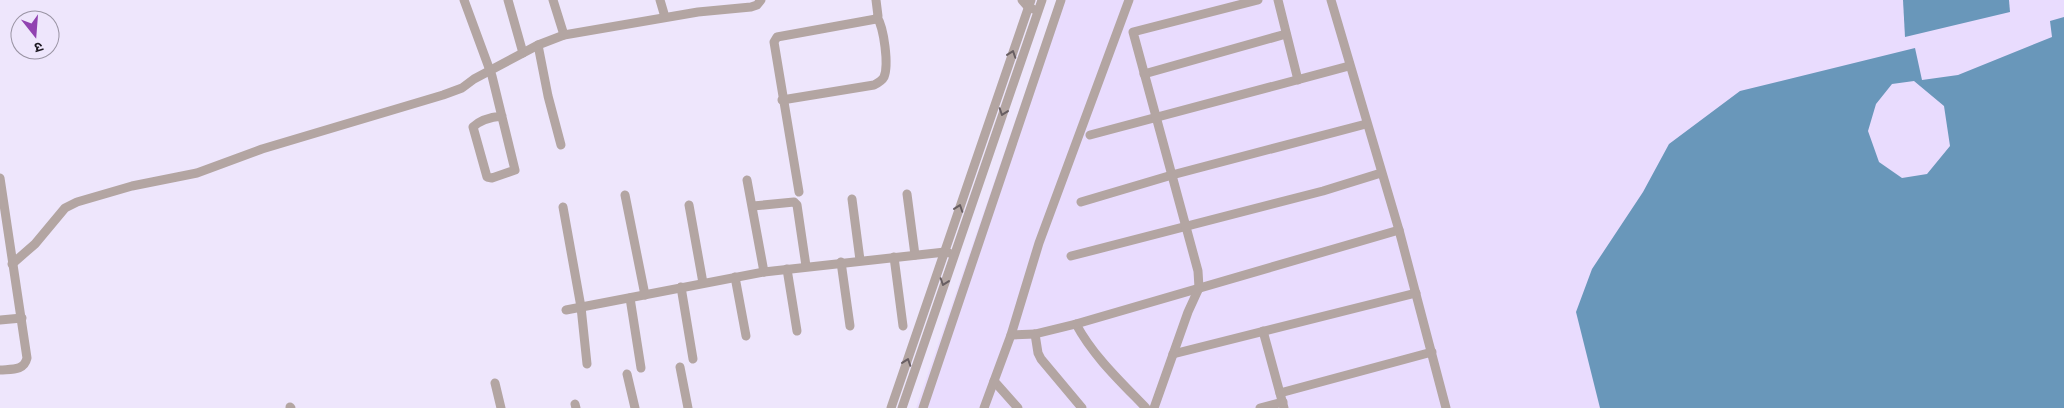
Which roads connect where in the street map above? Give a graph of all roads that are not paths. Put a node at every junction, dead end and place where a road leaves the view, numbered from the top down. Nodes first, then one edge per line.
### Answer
1 (464, 0) edge
2 (508, 0) edge
3 (553, 0) edge
4 (660, 0) edge
5 (761, 0) edge
6 (876, 0) edge
7 (1022, 0) edge
8 (1042, 0) edge
9 (1061, 0) edge
10 (1129, 0) edge
11 (1258, 0) edge
12 (1278, 0) edge
13 (1331, 0) edge
14 (1030, 4) edge
15 (1038, 11) junction
16 (665, 17) junction
17 (877, 17) junction
18 (1286, 34) junction
19 (564, 35) junction
20 (538, 45) junction
21 (523, 53) junction
22 (1349, 66) junction
23 (490, 71) junction
24 (1144, 74) junction
25 (1298, 80) junction
26 (782, 100) junction
27 (502, 116) junction
28 (1156, 117) junction
29 (1366, 124) junction
30 (1090, 135) dead end
31 (561, 145) dead end
32 (1382, 173) junction
33 (1172, 175) junction
34 (747, 180) dead end
35 (0, 183) edge
36 (799, 192) dead end
37 (906, 194) dead end
38 (625, 195) dead end
39 (852, 199) dead end
40 (1081, 202) dead end
41 (689, 204) dead end
42 (752, 206) junction
43 (563, 207) dead end
44 (1186, 226) junction
45 (1399, 230) junction
46 (949, 253) junction
47 (915, 255) junction
48 (1071, 256) dead end
49 (894, 257) junction
50 (860, 260) junction
51 (841, 262) junction
52 (12, 264) junction
53 (806, 266) junction
54 (787, 269) junction
55 (764, 272) junction
56 (735, 277) junction
57 (703, 283) junction
58 (681, 287) junction
59 (1199, 288) junction
60 (1416, 293) junction
61 (644, 295) junction
62 (630, 298) junction
63 (581, 307) junction
64 (566, 310) dead end
65 (22, 318) junction
66 (0, 320) edge
67 (1076, 324) junction
68 (850, 326) dead end
69 (903, 326) dead end
70 (797, 331) dead end
71 (1263, 331) junction
72 (1035, 334) junction
73 (746, 336) dead end
74 (1011, 336) junction
75 (1432, 352) junction
76 (1173, 354) junction
77 (693, 359) dead end
78 (587, 364) dead end
79 (680, 367) dead end
80 (641, 368) dead end
81 (0, 370) edge
82 (627, 374) dead end
83 (994, 381) junction
84 (495, 383) dead end
85 (1282, 401) edge
86 (501, 408) edge
87 (635, 408) edge
88 (688, 408) edge
89 (891, 408) edge
90 (902, 408) edge
91 (923, 408) edge
92 (984, 408) edge
93 (1018, 408) edge
94 (1082, 408) edge
95 (1146, 408) edge
96 (1154, 408) edge
97 (1260, 408) edge
98 (1446, 408) edge

1 - 23 street
2 - 21 street
3 - 19 street
4 - 16 street
5 - 16 street
6 - 17 street
7 - 14 street
8 - 15 street
9 - 91 street
10 - 74 street
11 - 24 street
12 - 18 street
13 - 22 street
14 - 15 street
46 -> 14 street
15 -> 46 street
16 - 19 street
17 - 26 street
17 - 26 street
18 - 24 street
18 - 25 street
19 - 20 street
20 - 21 street
20 - 31 street
21 - 23 street
22 - 25 street
22 - 29 street
23 - 27 street
23 - 52 street
24 - 28 street
25 - 28 street
26 - 36 street
27 - 27 street
28 - 30 street
28 - 33 street
29 - 32 street
29 - 33 street
32 - 44 street
32 - 45 street
33 - 40 street
33 - 44 street
34 - 42 street
35 - 52 street
37 - 47 street
38 - 61 street
39 - 50 street
41 - 57 street
42 - 53 street
42 - 55 street
43 - 63 street
44 - 48 street
44 - 59 street
45 - 59 street
45 - 60 street
46 - 47 street
89 -> 46 street
46 -> 90 street
47 - 49 street
49 - 50 street
49 - 69 street
50 - 51 street
51 - 53 street
51 - 68 street
52 - 65 street
53 - 54 street
54 - 55 street
54 - 70 street
55 - 56 street
56 - 57 street
56 - 73 street
57 - 58 street
58 - 61 street
58 - 77 street
59 - 67 street
59 - 76 street
60 - 71 street
60 - 75 street
61 - 62 street
62 - 63 street
62 - 80 street
63 - 64 street
63 - 78 street
65 - 66 street
65 - 81 street
67 - 72 street
67 - 95 street
71 - 76 street
71 - 85 street
72 - 74 street
72 - 94 street
74 - 83 street
75 - 85 street
75 - 98 street
76 - 96 street
79 - 88 street
82 - 87 street
83 - 92 street
83 - 93 street
84 - 86 street
85 - 97 street

